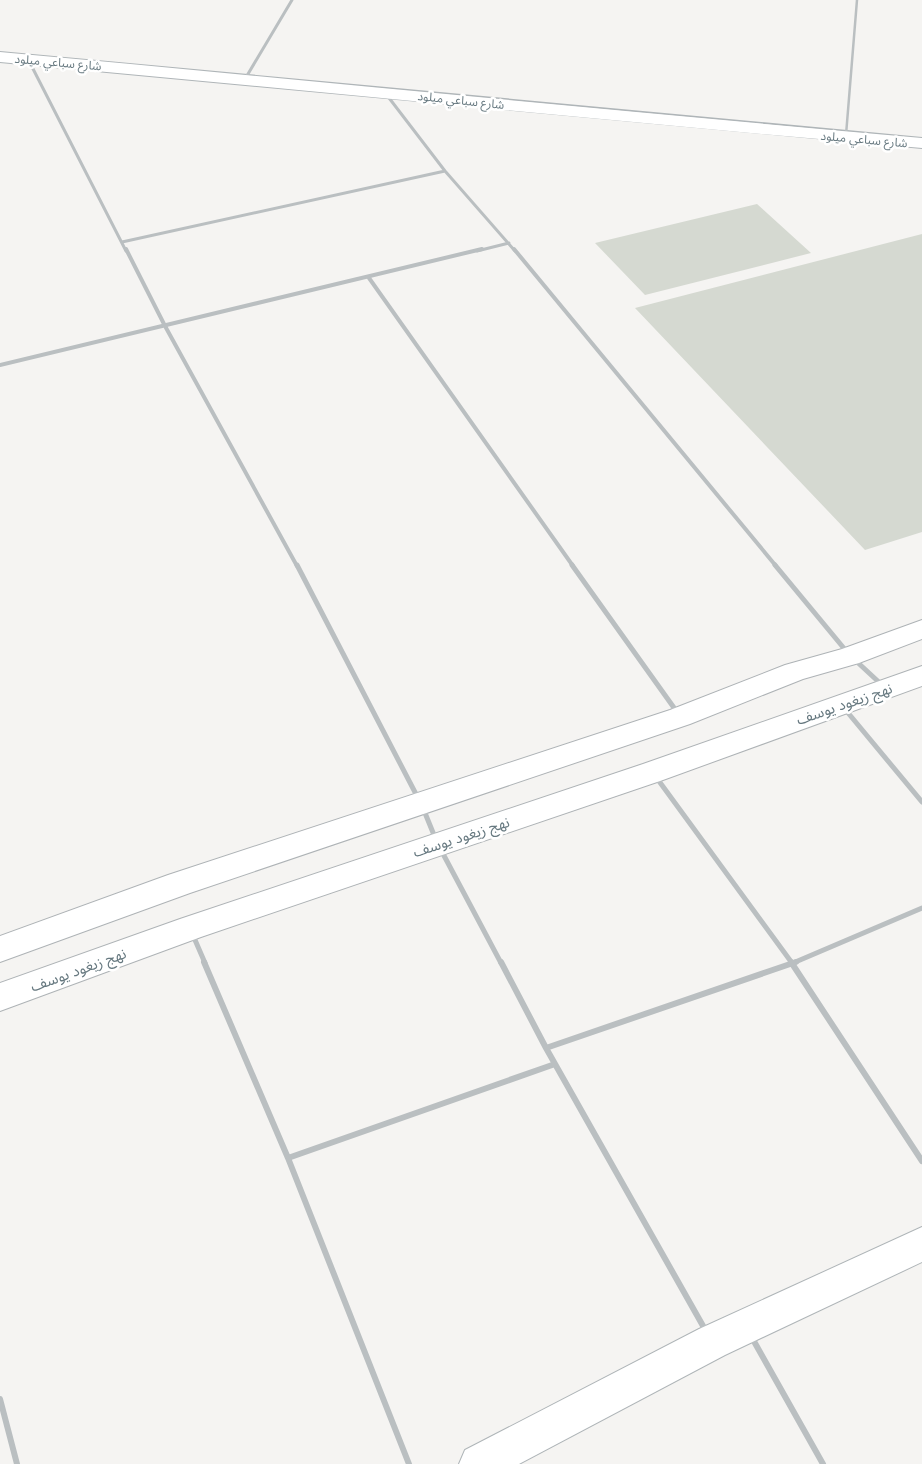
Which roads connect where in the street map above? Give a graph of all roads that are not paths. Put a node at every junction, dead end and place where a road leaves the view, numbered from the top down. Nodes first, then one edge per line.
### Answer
1 (292, 0) edge
2 (856, 0) edge
3 (10, 58) edge
4 (245, 79) junction
5 (384, 92) junction
6 (846, 138) junction
7 (922, 143) edge
8 (445, 171) junction
9 (122, 242) junction
10 (509, 243) junction
11 (369, 278) junction
12 (165, 326) junction
13 (0, 365) edge
14 (922, 629) edge
15 (850, 656) junction
16 (922, 676) edge
17 (886, 688) junction
18 (840, 704) junction
19 (680, 717) junction
20 (653, 772) junction
21 (922, 802) edge
22 (421, 804) junction
23 (438, 844) junction
24 (922, 908) edge
25 (191, 928) junction
26 (0, 948) edge
27 (792, 964) junction
28 (0, 997) edge
29 (546, 1048) junction
30 (554, 1064) junction
31 (288, 1158) junction
32 (922, 1161) edge
33 (922, 1244) edge
34 (746, 1326) junction
35 (712, 1342) junction
36 (0, 1399) edge
37 (489, 1462) edge
38 (17, 1464) edge
39 (409, 1464) edge
40 (823, 1464) edge

1 - 4 street
2 - 6 lane
3 - 4 main road, شارع سباعي ميلود
3 - 9 street
4 - 5 main road, شارع سباعي ميلود
5 - 6 main road, شارع سباعي ميلود
5 - 8 street
6 - 7 main road, شارع سباعي ميلود
8 - 9 street
8 - 10 street
9 - 12 street
10 - 11 street
10 - 15 street
11 - 12 street
11 - 19 street
12 - 13 street
12 - 22 street
14 - 15 main road
15 - 17 street
15 - 19 main road
16 - 17 main road, نهج زيغود يوسف
17 - 18 main road, نهج زيغود يوسف
18 - 20 main road, نهج زيغود يوسف
18 - 21 street
19 - 22 main road
20 - 23 main road, نهج زيغود يوسف
20 - 27 street
22 - 23 street
22 - 26 main road
23 - 25 main road, نهج زيغود يوسف
23 - 29 street
24 - 27 street
25 - 28 main road, نهج زيغود يوسف
25 - 31 street
27 - 29 street
27 - 32 street
29 - 30 street
30 - 31 street
30 - 35 street
31 - 39 street
33 - 34 main road
34 - 35 main road
34 - 40 street
35 - 37 main road
36 - 38 street

